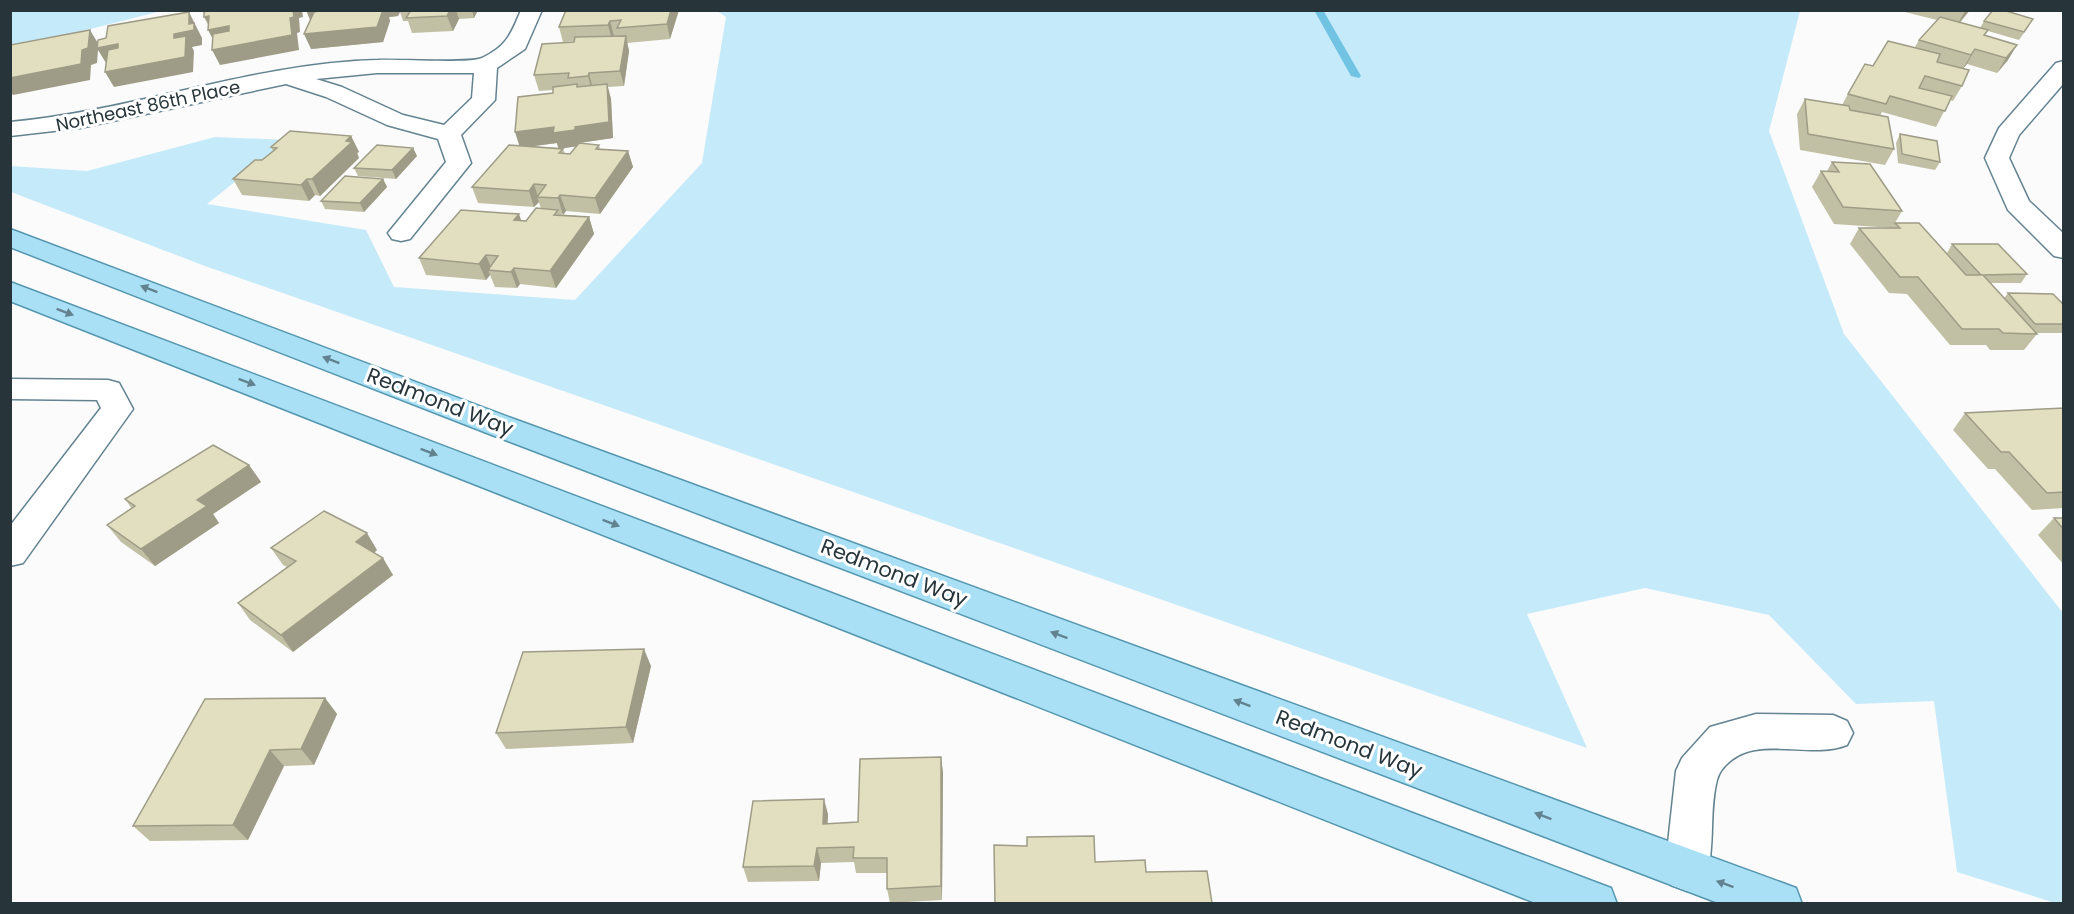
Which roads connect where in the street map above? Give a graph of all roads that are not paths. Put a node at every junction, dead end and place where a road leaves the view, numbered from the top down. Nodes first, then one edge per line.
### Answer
1 (532, 10) edge
2 (486, 65) junction
3 (2064, 68) edge
4 (285, 77) junction
5 (10, 129) edge
6 (449, 134) junction
7 (401, 233) dead end
8 (10, 237) edge
9 (2064, 250) edge
10 (10, 291) edge
11 (10, 389) edge
12 (10, 553) edge
13 (1833, 733) dead end
14 (1687, 870) junction
15 (1595, 903) edge
16 (1780, 903) edge

1 - 2 street
2 - 4 street, Northeast 86th Place
2 - 6 street
3 - 9 street
4 - 5 street, Northeast 86th Place
4 - 6 street, Northeast 86th Place
6 - 7 street
14 -> 8 main road, Redmond Way
10 -> 15 main road
11 - 12 street
13 - 14 street
16 -> 14 main road, Redmond Way

